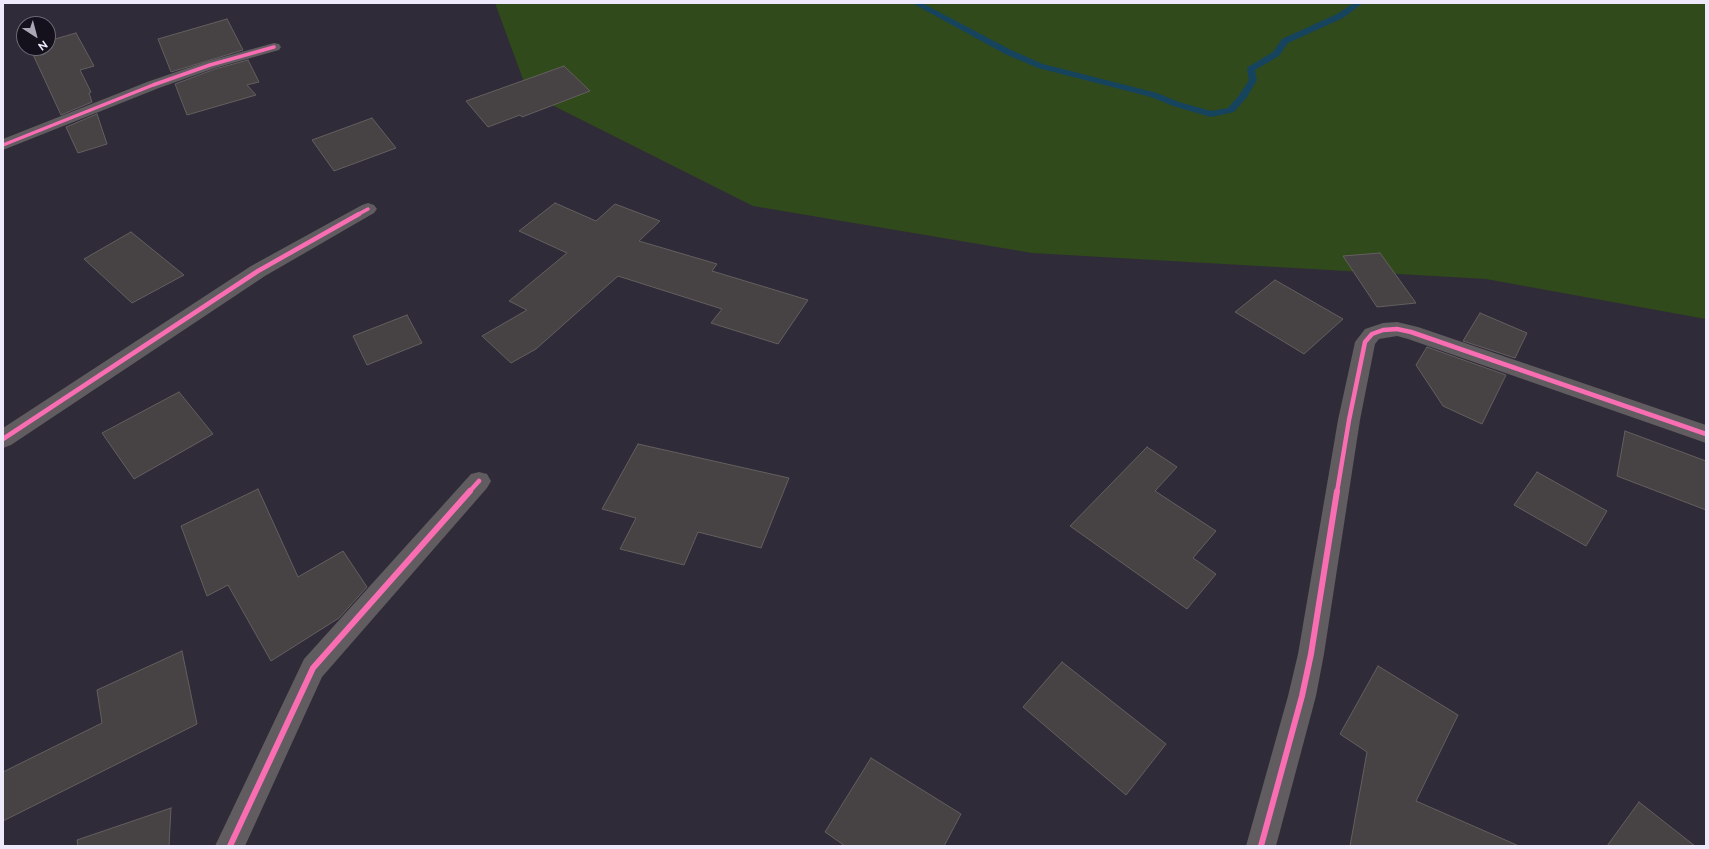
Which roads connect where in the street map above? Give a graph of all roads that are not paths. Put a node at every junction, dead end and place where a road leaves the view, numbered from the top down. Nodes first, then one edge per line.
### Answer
1 (274, 47) dead end
2 (3, 145) edge
3 (368, 208) dead end
4 (1706, 434) edge
5 (3, 439) edge
6 (478, 481) dead end
7 (230, 846) edge
8 (1261, 846) edge

1 - 2 street
3 - 5 street
4 - 8 street
6 - 7 street

